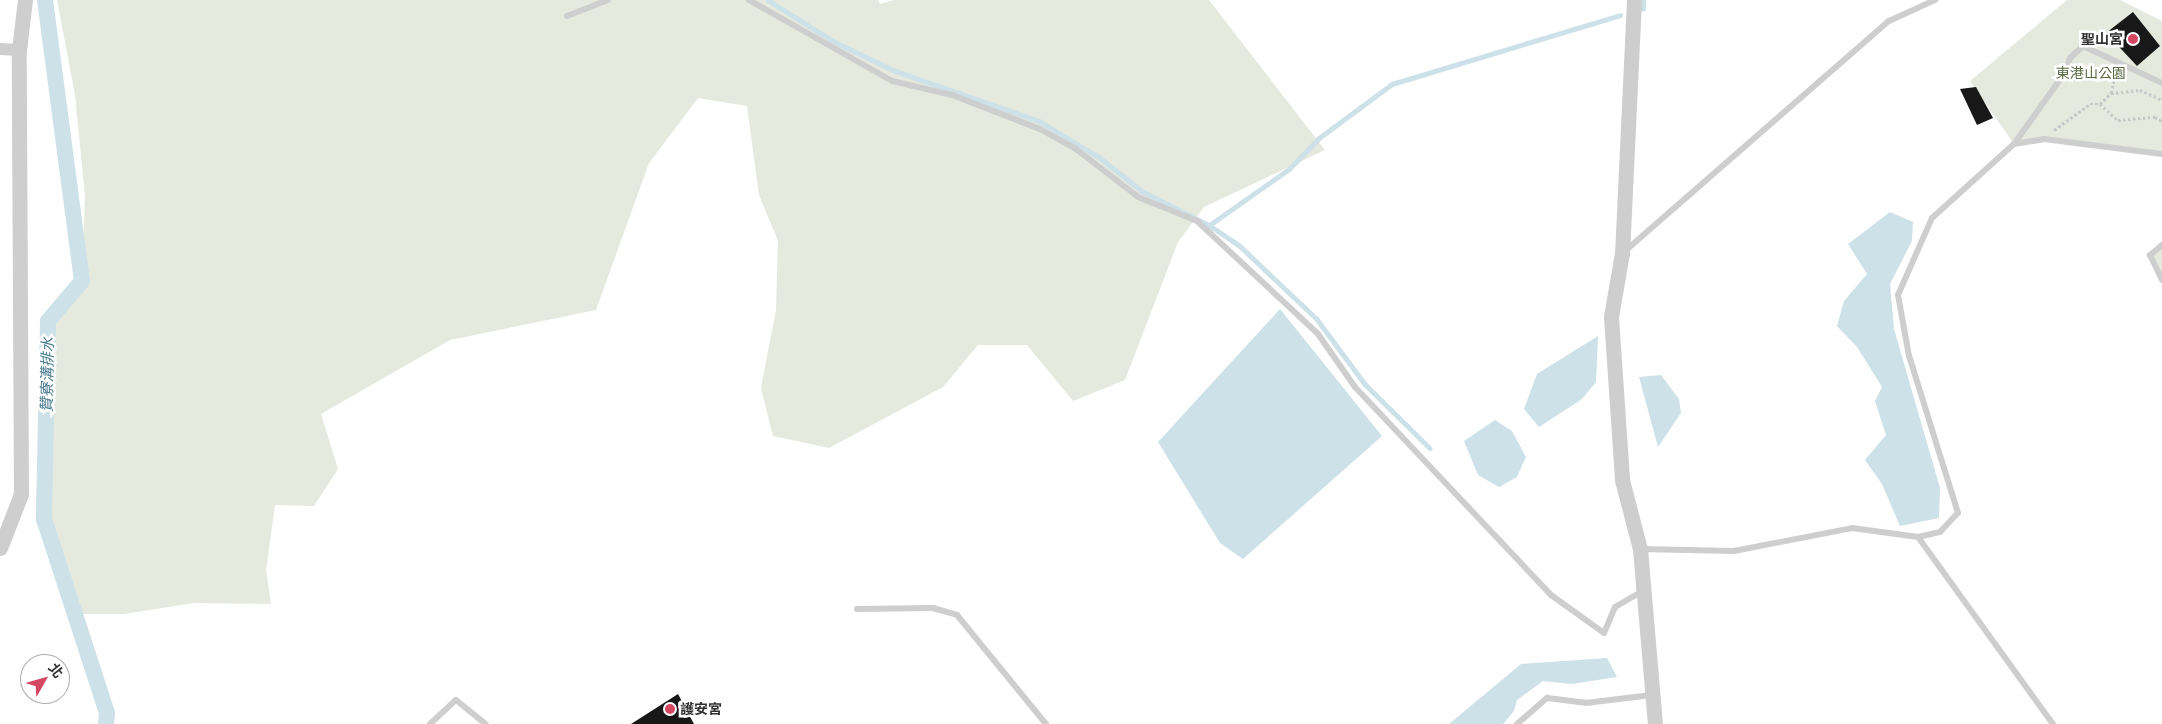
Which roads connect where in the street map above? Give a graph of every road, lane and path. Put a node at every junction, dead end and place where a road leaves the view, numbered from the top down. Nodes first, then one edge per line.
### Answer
1 (25, 0) edge
2 (608, 0) edge
3 (749, 0) edge
4 (1634, 0) edge
5 (1934, 0) edge
6 (567, 16) dead end
7 (0, 49) edge
8 (19, 50) junction
9 (2117, 64) junction
10 (2162, 84) edge
11 (2111, 93) junction
12 (2162, 100) edge
13 (2100, 104) junction
14 (2162, 121) edge
15 (2044, 139) junction
16 (2014, 144) junction
17 (2162, 154) edge
18 (2162, 244) edge
19 (1622, 253) junction
20 (2162, 280) edge
21 (1918, 537) junction
22 (0, 548) edge
23 (1640, 549) junction
24 (1641, 592) junction
25 (857, 609) dead end
26 (1652, 695) junction
27 (430, 724) edge
28 (486, 724) edge
29 (1046, 724) edge
30 (1517, 724) edge
31 (1655, 724) edge
32 (2053, 724) edge

1 - 8 street
2 - 6 lane
3 - 24 lane
4 - 19 street
5 - 19 lane
7 - 8 street
8 - 22 street
9 - 10 lane
9 - 11 path
9 - 16 lane
11 - 12 path
11 - 13 path
13 - 14 path
13 - 15 path
15 - 16 lane
15 - 17 lane
16 - 21 lane
18 - 20 lane
19 - 23 street
21 - 23 lane
21 - 32 lane
23 - 24 street
24 - 26 street
25 - 29 lane
26 - 30 lane
26 - 31 street
27 - 28 lane

